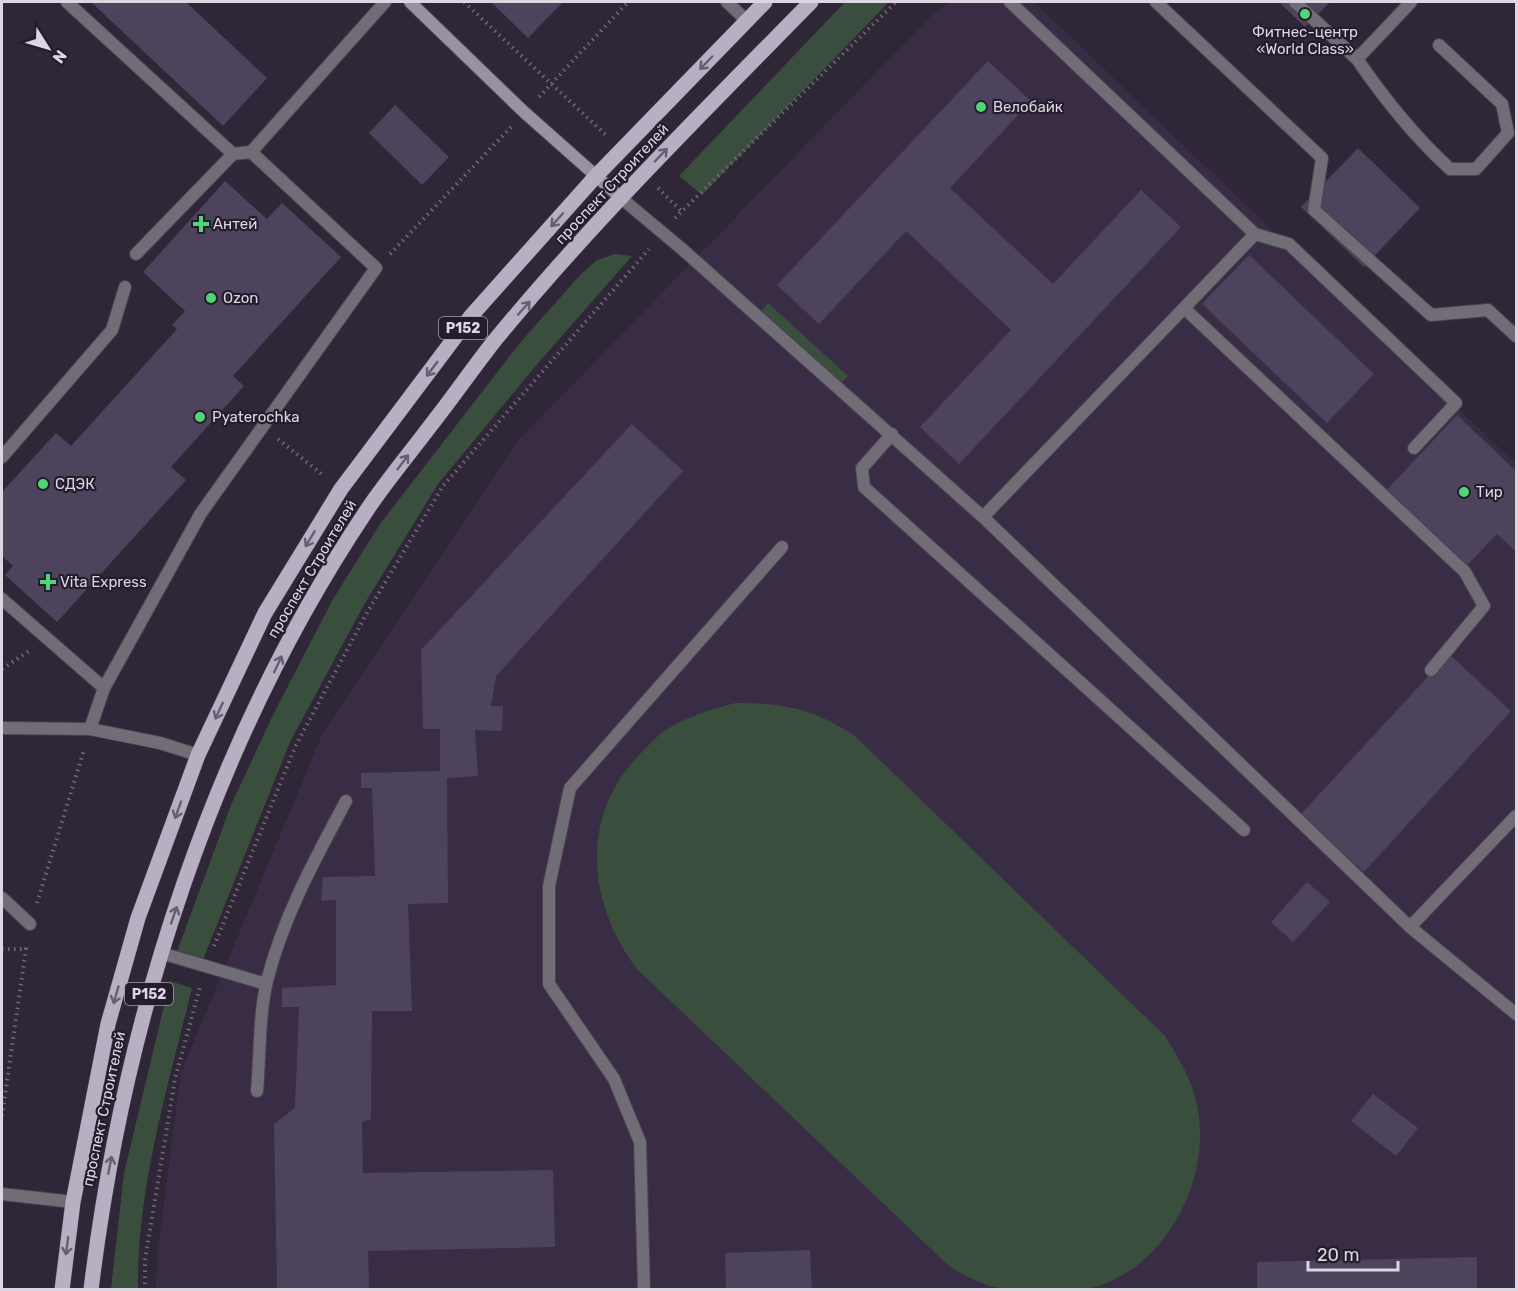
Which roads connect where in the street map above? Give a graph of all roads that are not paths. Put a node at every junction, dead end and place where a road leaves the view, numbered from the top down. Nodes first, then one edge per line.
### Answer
1 (67, 2) edge
2 (385, 2) edge
3 (410, 2) edge
4 (728, 2) edge
5 (765, 2) edge
6 (811, 2) edge
7 (1010, 2) edge
8 (1156, 2) edge
9 (1295, 2) edge
10 (1411, 2) edge
11 (747, 21) junction
12 (1439, 45) dead end
13 (1357, 59) junction
14 (251, 152) junction
15 (233, 154) junction
16 (596, 176) junction
17 (621, 198) junction
18 (1255, 234) junction
19 (136, 254) dead end
20 (124, 287) dead end
21 (1184, 308) junction
22 (1516, 336) edge
23 (892, 434) junction
24 (1414, 448) dead end
25 (2, 457) edge
26 (983, 517) junction
27 (782, 547) dead end
28 (2, 599) edge
29 (1431, 670) dead end
30 (104, 688) junction
31 (2, 728) edge
32 (90, 729) junction
33 (198, 755) junction
34 (346, 801) dead end
35 (1516, 816) edge
36 (1244, 830) dead end
37 (2, 898) edge
38 (30, 924) road end
39 (1410, 927) junction
40 (161, 953) junction
41 (266, 984) junction
42 (1516, 1014) edge
43 (257, 1091) dead end
44 (2, 1194) edge
45 (73, 1202) junction
46 (62, 1290) edge
47 (91, 1290) edge
48 (644, 1290) edge

1 - 15 street
2 - 14 street
3 - 16 street
4 - 11 street
5 - 11 main road, проспект Строителей / Р152
17 -> 6 main road, проспект Строителей / Р152
7 - 18 street
8 - 22 street
9 - 13 street
10 - 13 street
11 -> 16 main road, проспект Строителей / Р152
12 - 13 street
14 - 15 street
14 - 30 street
15 - 19 street
16 - 17 street
16 -> 33 main road, проспект Строителей / Р152
17 - 23 street
40 -> 17 main road, проспект Строителей / Р152
18 - 21 street
18 - 24 street
20 - 25 street
21 - 26 street
21 - 29 street
23 - 26 street
23 - 36 street
26 - 39 street
27 - 48 street
28 - 30 street
30 - 32 street
31 - 32 street
32 - 33 street
33 -> 45 main road, проспект Строителей / Р152
34 - 41 street
35 - 39 street
37 - 38 street
39 - 42 street
40 - 41 street
47 -> 40 main road, проспект Строителей / Р152
41 - 43 street
44 - 45 street
45 -> 46 main road, проспект Строителей / Р152

